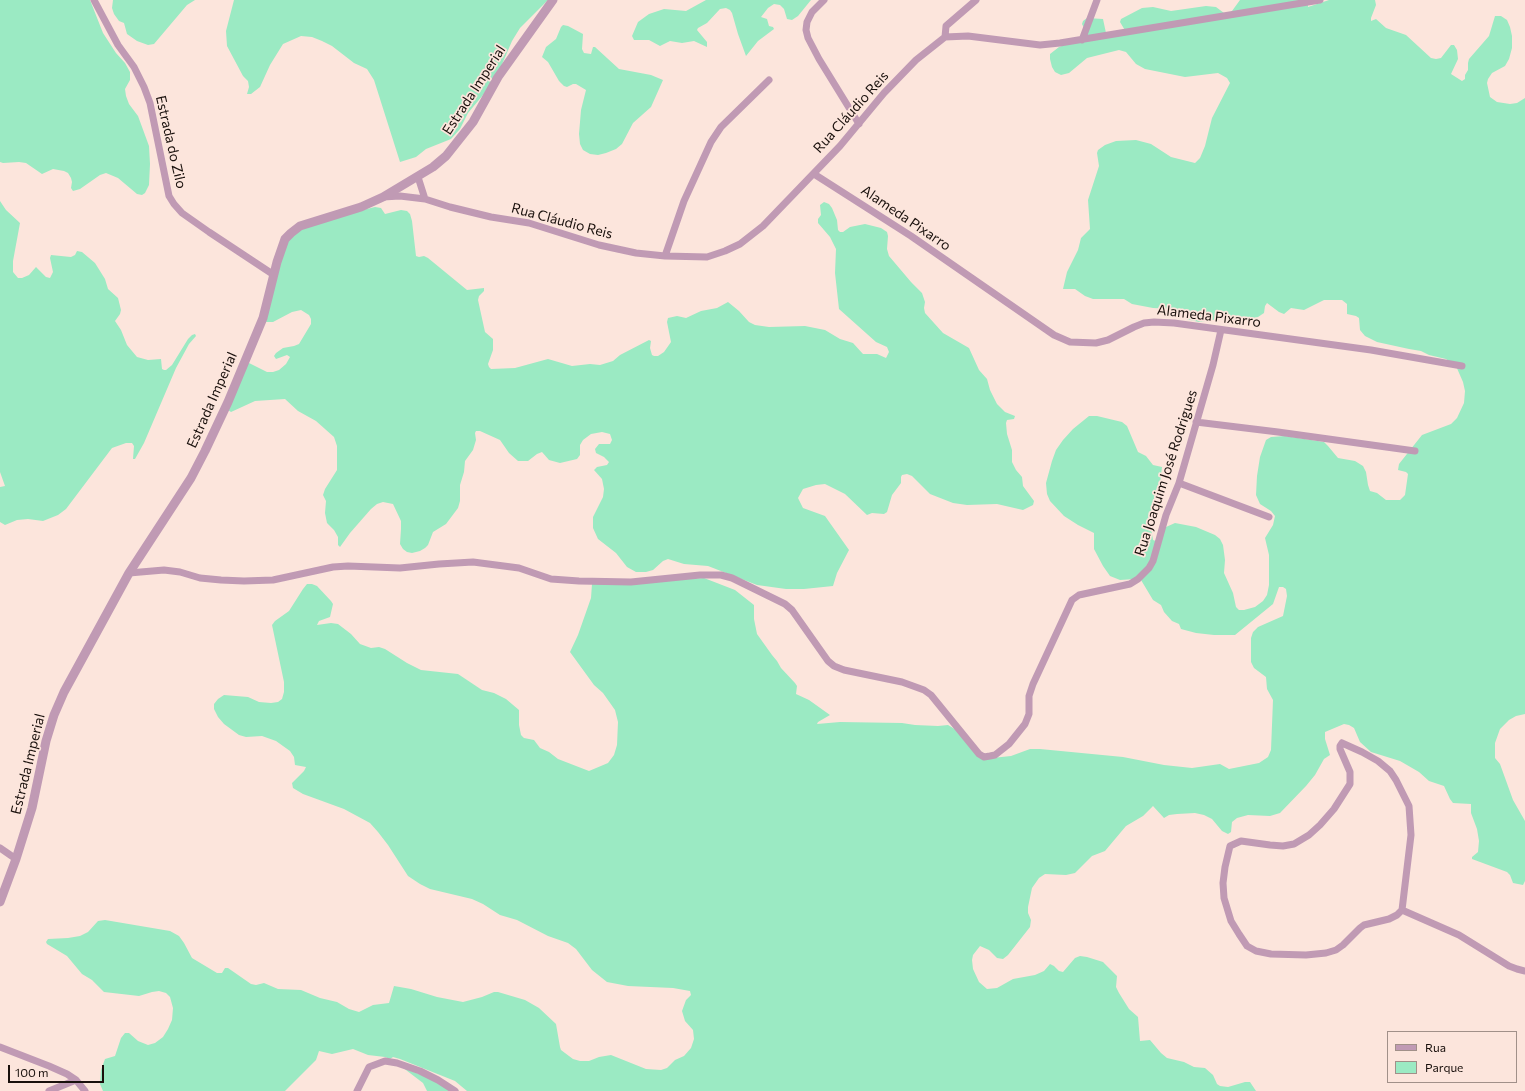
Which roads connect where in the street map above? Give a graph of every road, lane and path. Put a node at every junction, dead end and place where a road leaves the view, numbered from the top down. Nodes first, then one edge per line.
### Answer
1 (94, 0) edge
2 (553, 0) edge
3 (824, 0) edge
4 (976, 0) edge
5 (1097, 0) edge
6 (1320, 0) edge
7 (945, 37) junction
8 (1082, 40) junction
9 (769, 80) dead end
10 (859, 124) junction
11 (814, 174) junction
12 (418, 176) junction
13 (383, 197) junction
14 (425, 199) junction
15 (665, 256) junction
16 (274, 275) junction
17 (1221, 330) junction
18 (1462, 366) dead end
19 (1196, 422) junction
20 (1414, 451) dead end
21 (1178, 483) junction
22 (1270, 517) dead end
23 (129, 572) junction
24 (0, 848) edge
25 (16, 859) junction
26 (0, 902) edge
27 (1402, 910) junction
28 (1525, 971) edge
29 (0, 1047) edge
30 (76, 1080) junction
31 (50, 1091) edge
32 (85, 1091) edge
33 (357, 1091) edge
34 (455, 1091) edge

1 - 16 street, Estrada do Zilo
2 - 12 street, Estrada Imperial
3 - 10 street
4 - 7 street
5 - 8 street
6 - 8 street
7 - 8 street
7 - 10 street, Rua Cláudio Reis
9 - 15 street
10 - 11 street, Rua Cláudio Reis
11 - 15 street, Rua Cláudio Reis
11 - 17 street, Alameda Pixarro
12 - 13 street, Estrada Imperial
12 - 14 street
13 - 14 street, Rua Cláudio Reis
13 - 16 street, Estrada Imperial
14 - 15 street, Rua Cláudio Reis
16 - 23 street, Estrada Imperial
17 - 18 street, Alameda Pixarro
17 - 19 street, Rua Joaquim José Rodrigues
19 - 20 street
19 - 21 street, Rua Joaquim José Rodrigues
21 - 22 street
21 - 23 street, Rua Joaquim José Rodrigues
23 - 25 street, Estrada Imperial
24 - 25 street
25 - 26 street, Estrada Imperial
27 - 27 street
27 - 28 street
29 - 30 street
30 - 31 street
30 - 32 street
33 - 34 street

